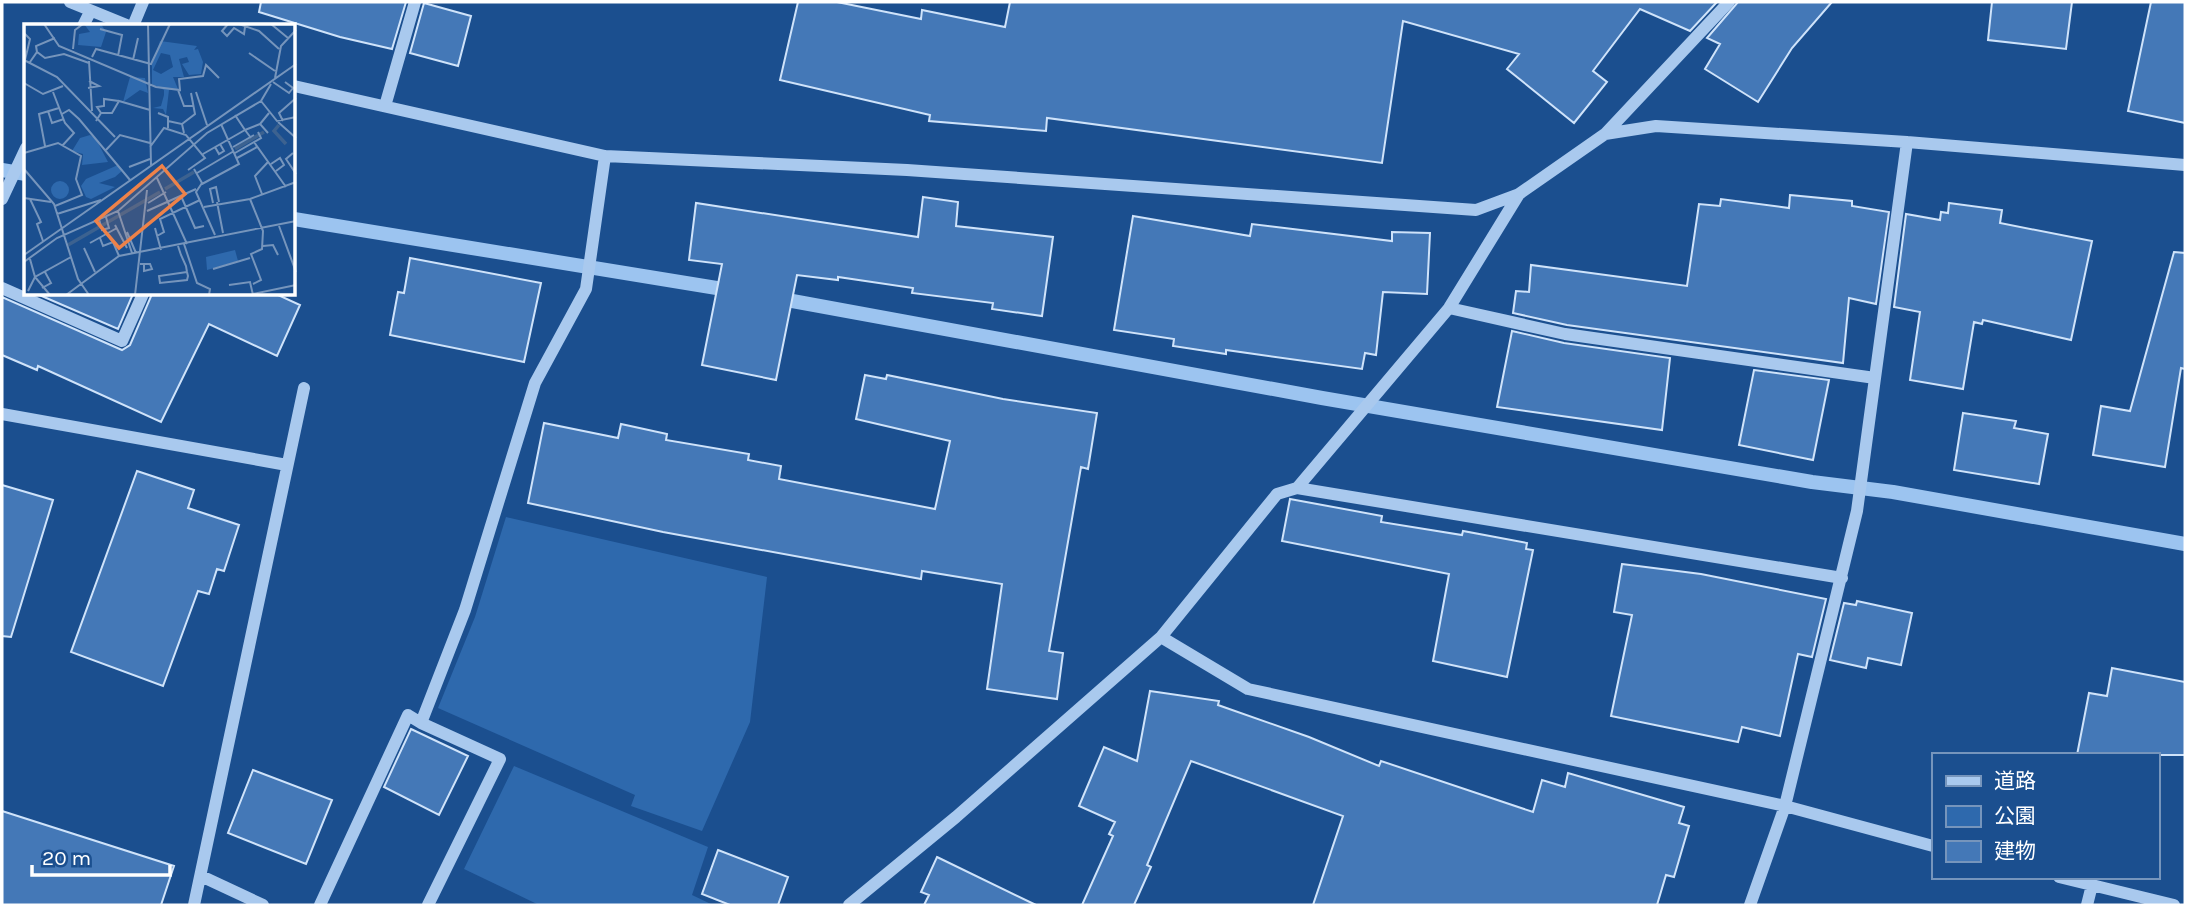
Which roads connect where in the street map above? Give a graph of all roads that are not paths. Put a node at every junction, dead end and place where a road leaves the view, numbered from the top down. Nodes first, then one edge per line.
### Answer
1 (70, 2) edge
2 (143, 2) edge
3 (415, 2) edge
4 (1729, 2) edge
5 (90, 12) junction
6 (84, 24) edge
7 (125, 24) edge
8 (132, 24) edge
9 (296, 86) edge
10 (385, 106) junction
11 (1605, 134) junction
12 (1907, 142) junction
13 (24, 152) edge
14 (605, 156) junction
15 (2185, 165) edge
16 (1519, 194) junction
17 (2, 200) edge
18 (2, 288) edge
19 (142, 296) edge
20 (1449, 308) junction
21 (1875, 378) junction
22 (304, 388) dead end
23 (2, 414) edge
24 (287, 465) junction
25 (1297, 488) junction
26 (1842, 578) junction
27 (1161, 637) junction
28 (421, 723) junction
29 (1785, 806) junction
30 (1932, 846) edge
31 (201, 876) junction
32 (2067, 879) edge
33 (2092, 885) junction
34 (194, 905) edge
35 (263, 905) edge
36 (320, 905) edge
37 (428, 905) edge
38 (849, 905) edge
39 (1750, 905) edge
40 (2087, 905) edge
41 (2174, 905) edge

1 - 5 street
2 - 8 street
3 - 10 street
4 - 11 street
5 - 6 street
5 - 7 street
9 - 10 street
10 - 14 street
11 - 12 street
11 - 16 street
12 - 15 street
12 - 21 street
13 - 17 street
14 - 16 street
14 - 28 street
16 - 20 street
18 - 19 street
20 - 21 street
20 - 25 street
21 - 26 street
22 - 24 street
23 - 24 street
24 - 31 street
25 - 26 street
25 - 27 street
26 - 29 street
27 - 29 street
27 - 38 street
28 - 36 street
28 - 37 street
29 - 30 street
29 - 39 street
31 - 34 street
31 - 35 street
32 - 33 street
33 - 40 street
33 - 41 street

